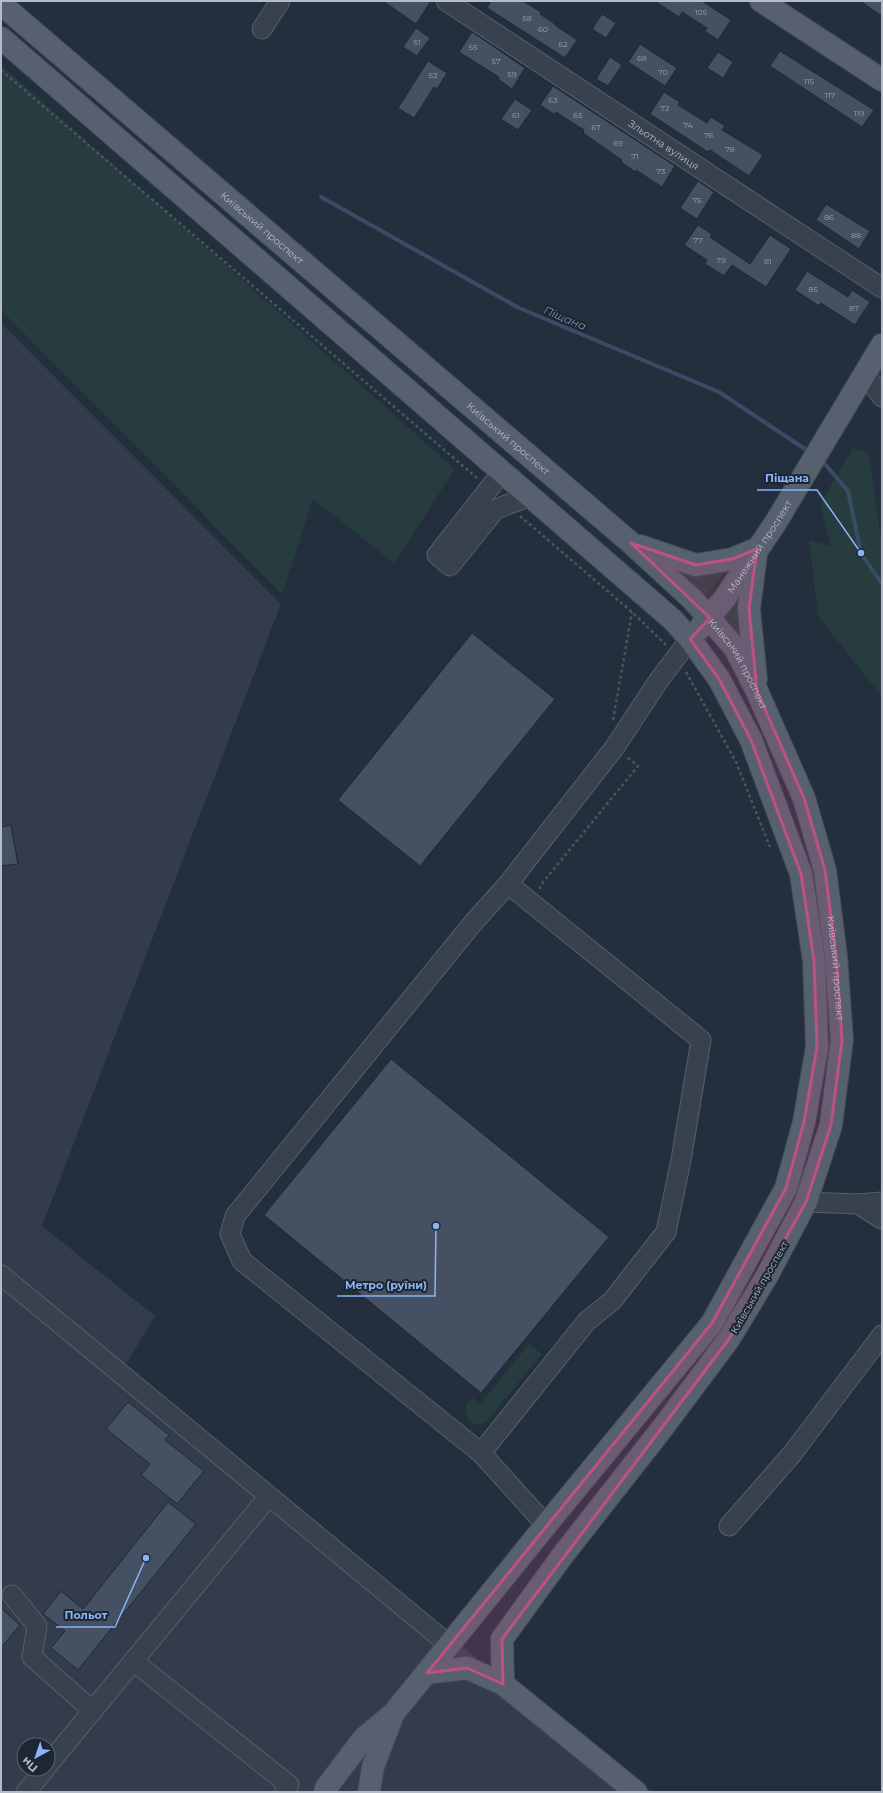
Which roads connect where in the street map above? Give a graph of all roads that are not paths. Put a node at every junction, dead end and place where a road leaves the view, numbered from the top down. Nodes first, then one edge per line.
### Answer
1 (280, 1) edge
2 (446, 1) edge
3 (761, 1) edge
4 (1, 4) edge
5 (262, 29) dead end
6 (1, 38) edge
7 (882, 80) edge
8 (882, 288) edge
9 (882, 344) edge
10 (865, 374) junction
11 (882, 397) edge
12 (495, 480) junction
13 (531, 496) junction
14 (631, 543) junction
15 (757, 549) junction
16 (710, 618) junction
17 (690, 639) junction
18 (757, 691) junction
19 (804, 798) junction
20 (777, 809) junction
21 (508, 884) junction
22 (806, 1202) junction
23 (882, 1202) edge
24 (858, 1204) junction
25 (882, 1219) edge
26 (882, 1226) edge
27 (1, 1275) edge
28 (882, 1335) edge
29 (481, 1453) junction
30 (269, 1496) junction
31 (546, 1525) junction
32 (729, 1526) dead end
33 (12, 1595) dead end
34 (448, 1644) junction
35 (133, 1662) junction
36 (427, 1673) junction
37 (502, 1684) junction
38 (93, 1711) junction
39 (393, 1714) junction
40 (56, 1755) edge
41 (40, 1777) edge
42 (31, 1790) edge
43 (284, 1792) edge
44 (325, 1792) edge
45 (369, 1792) edge
46 (636, 1792) edge

1 - 5 street
2 - 8 street, Зльотна вулиця
3 - 7 main road
4 - 14 main road, Київський проспект
6 - 12 main road
9 - 10 main road, Манежний проспект
10 - 11 street
10 - 15 main road, Манежний проспект
12 - 13 main road
12 - 13 street
13 - 17 main road
14 - 15 main road
14 - 16 main road, Київський проспект
15 - 16 main road, Манежний проспект
15 - 18 main road
16 - 17 main road, Манежний проспект
16 - 18 main road, Київський проспект
17 - 20 main road
17 - 21 street
18 - 19 main road, Київський проспект
19 - 20 main road
19 - 22 main road, Київський проспект
20 - 31 main road
21 - 29 street
21 - 29 street
22 - 24 street
22 - 37 main road, Київський проспект
23 - 24 street
24 - 25 street
24 - 26 street
27 - 30 street
28 - 32 street
29 - 31 street
30 - 34 street
30 - 35 street
31 - 34 main road
33 - 38 street
34 - 36 main road
35 - 38 street
35 - 43 street
36 - 37 main road
36 - 39 main road
37 - 46 main road
38 - 40 street
39 - 44 main road
39 - 45 main road
41 - 42 street

